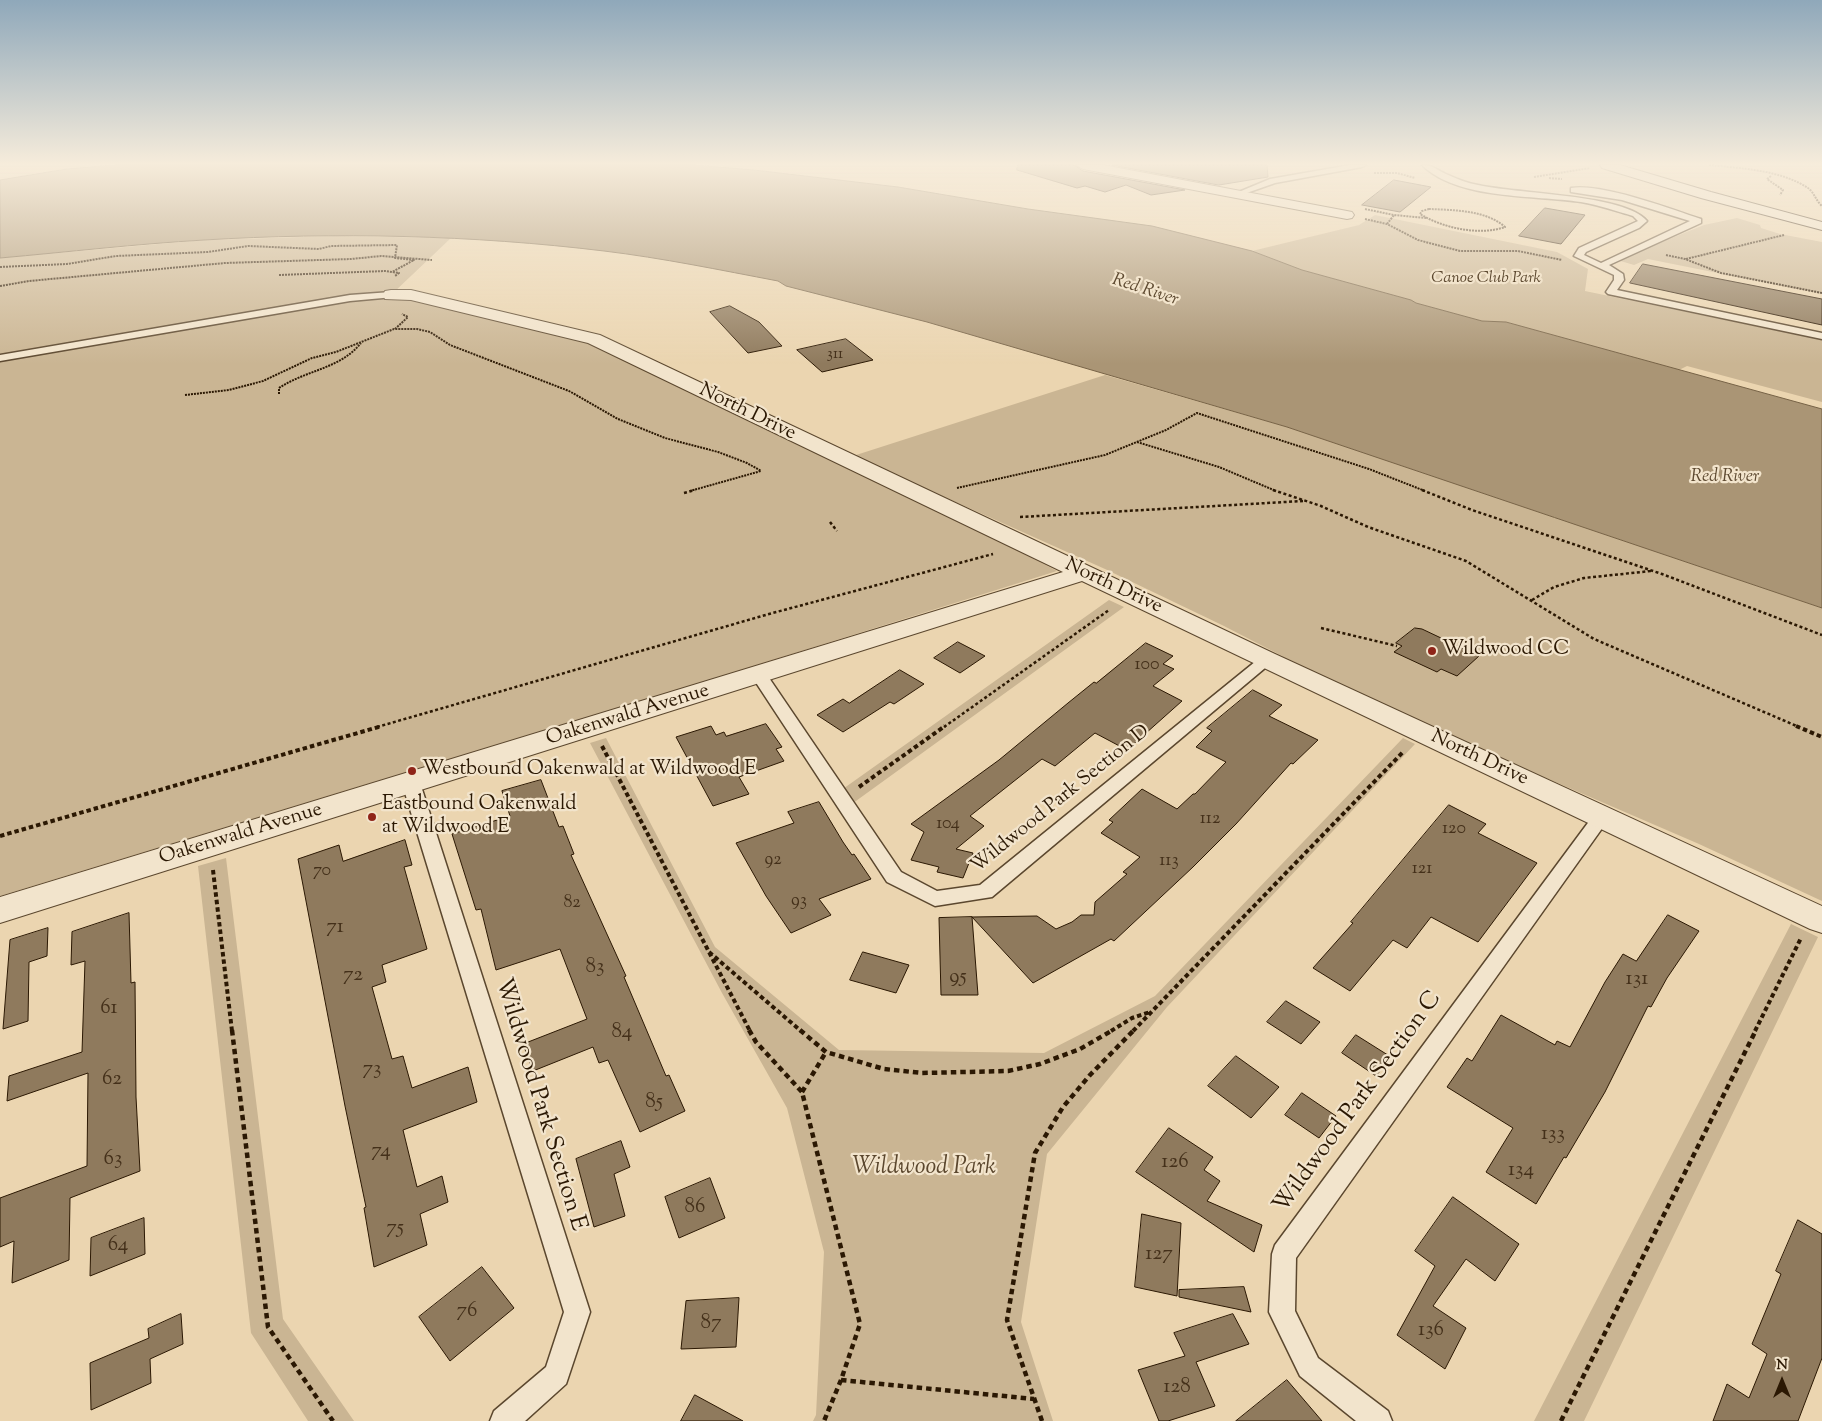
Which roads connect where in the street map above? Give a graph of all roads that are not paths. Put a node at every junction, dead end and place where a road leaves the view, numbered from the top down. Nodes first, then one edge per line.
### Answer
1 (1624, 231) edge
2 (1675, 231) edge
3 (1603, 267) junction
4 (391, 295) joint
5 (1822, 336) edge
6 (0, 358) edge
7 (1084, 574) junction
8 (1266, 660) junction
9 (759, 675) junction
10 (411, 783) junction
11 (1602, 816) junction
12 (0, 910) edge
13 (1817, 918) edge
14 (504, 1421) edge
15 (1378, 1421) edge

1 - 3 lane
2 - 3 lane
3 - 5 lane
4 - 6 lane
4 - 7 street, North Drive
7 - 8 street, North Drive
7 - 9 street, Oakenwald Avenue
8 - 9 lane, Wildwood Park Section D
8 - 11 street, North Drive
9 - 10 street, Oakenwald Avenue
10 - 12 street, Oakenwald Avenue
10 - 14 lane, Wildwood Park Section E
11 - 13 street, North Drive
11 - 15 lane, Wildwood Park Section C

